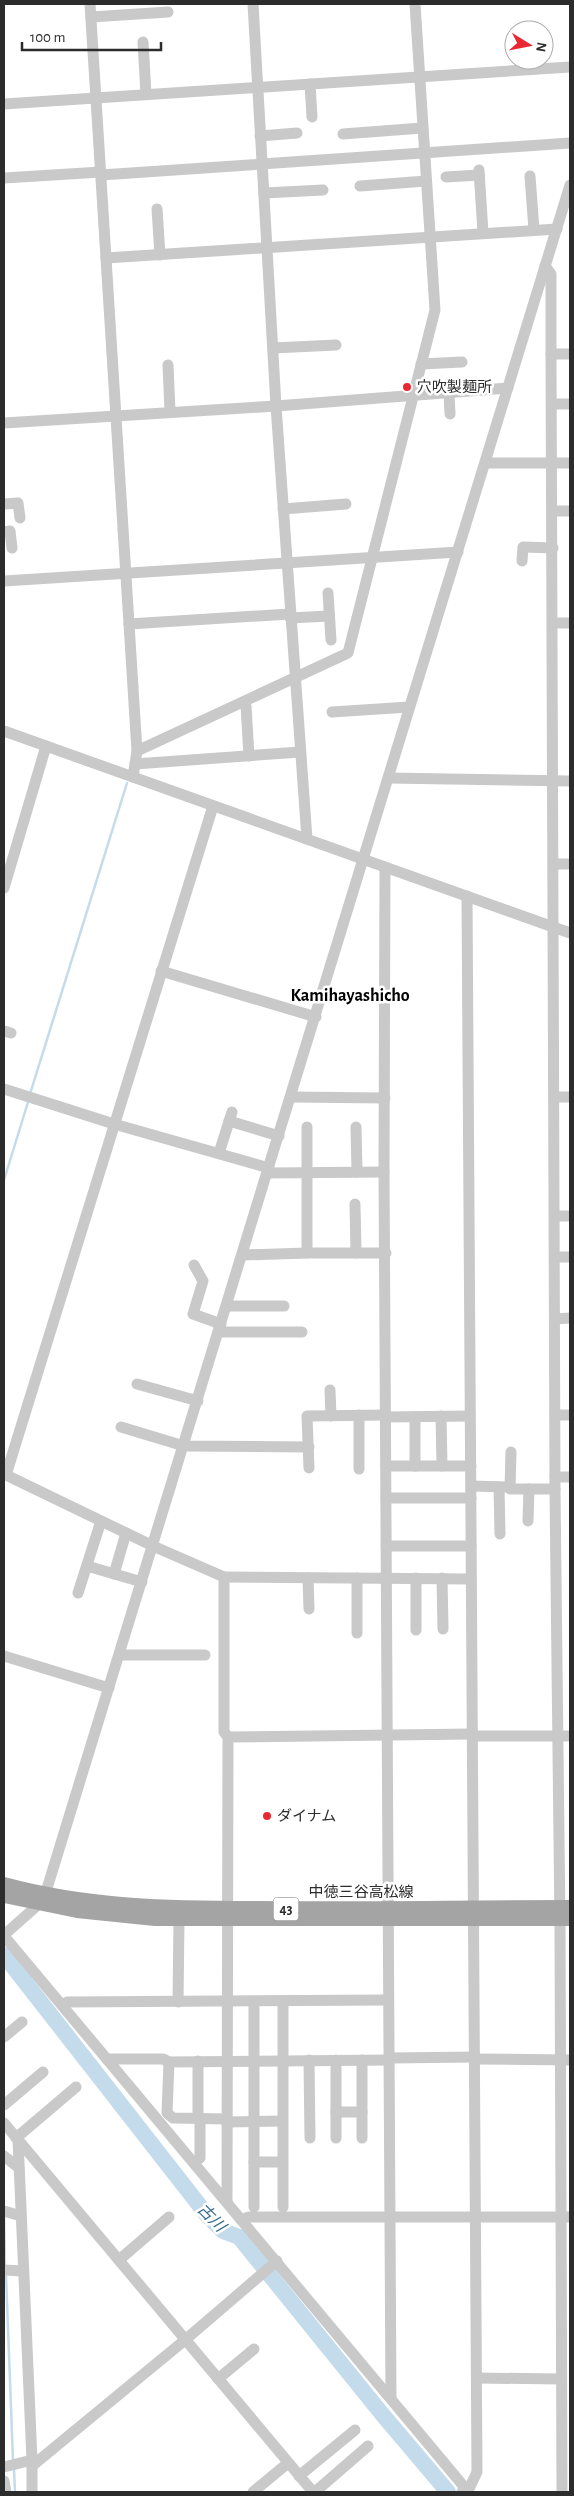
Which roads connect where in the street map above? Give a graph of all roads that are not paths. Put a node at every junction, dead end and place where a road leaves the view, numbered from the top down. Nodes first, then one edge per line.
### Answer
1 (90, 4) edge
2 (253, 4) edge
3 (415, 4) edge
4 (168, 12) dead end
5 (91, 17) junction
6 (143, 42) dead end
7 (570, 67) edge
8 (420, 78) junction
9 (310, 84) junction
10 (258, 88) junction
11 (146, 94) junction
12 (96, 98) junction
13 (4, 104) edge
14 (312, 118) dead end
15 (422, 128) junction
16 (297, 133) dead end
17 (343, 134) dead end
18 (260, 136) junction
19 (570, 143) edge
20 (424, 153) junction
21 (262, 166) junction
22 (101, 173) junction
23 (530, 176) dead end
24 (446, 177) dead end
25 (4, 178) edge
26 (426, 181) junction
27 (570, 185) edge
28 (360, 186) dead end
29 (323, 190) dead end
30 (264, 193) junction
31 (157, 209) dead end
32 (557, 229) junction
33 (534, 230) junction
34 (483, 233) junction
35 (430, 236) junction
36 (268, 246) junction
37 (160, 255) junction
38 (106, 258) junction
39 (545, 266) junction
40 (336, 345) dead end
41 (273, 348) junction
42 (551, 354) junction
43 (570, 354) edge
44 (462, 362) dead end
45 (168, 364) dead end
46 (421, 364) junction
47 (508, 388) junction
48 (449, 394) junction
49 (412, 397) junction
50 (552, 404) junction
51 (570, 404) edge
52 (276, 406) junction
53 (170, 411) junction
54 (450, 414) dead end
55 (116, 415) junction
56 (4, 423) edge
57 (485, 463) junction
58 (552, 463) junction
59 (570, 463) edge
60 (4, 504) edge
61 (346, 504) dead end
62 (283, 509) junction
63 (552, 511) junction
64 (570, 511) edge
65 (20, 518) dead end
66 (4, 532) edge
67 (12, 548) dead end
68 (553, 548) junction
69 (458, 552) junction
70 (372, 559) junction
71 (522, 561) dead end
72 (287, 564) junction
73 (126, 574) junction
74 (4, 581) edge
75 (328, 592) dead end
76 (290, 616) junction
77 (329, 616) junction
78 (553, 623) junction
79 (570, 623) edge
80 (129, 624) junction
81 (331, 640) dead end
82 (294, 678) junction
83 (246, 706) dead end
84 (410, 708) junction
85 (332, 712) dead end
86 (4, 731) edge
87 (46, 746) junction
88 (138, 751) junction
89 (300, 752) junction
90 (249, 756) junction
91 (135, 764) junction
92 (133, 777) junction
93 (388, 778) junction
94 (552, 781) junction
95 (570, 781) edge
96 (213, 806) junction
97 (307, 839) junction
98 (364, 860) junction
99 (554, 864) junction
100 (570, 864) edge
101 (385, 867) junction
102 (4, 888) edge
103 (467, 896) junction
104 (554, 928) junction
105 (570, 933) edge
106 (162, 971) junction
107 (316, 1017) junction
108 (4, 1089) edge
109 (291, 1097) junction
110 (555, 1097) junction
111 (570, 1097) edge
112 (385, 1098) junction
113 (114, 1124) junction
114 (307, 1128) dead end
115 (356, 1128) dead end
116 (279, 1136) junction
117 (219, 1153) junction
118 (269, 1170) junction
119 (357, 1172) junction
120 (384, 1172) junction
121 (307, 1173) junction
122 (355, 1204) dead end
123 (555, 1216) junction
124 (570, 1216) edge
125 (306, 1253) junction
126 (356, 1253) junction
127 (386, 1253) junction
128 (242, 1255) junction
129 (555, 1257) junction
130 (570, 1257) edge
131 (194, 1265) dead end
132 (227, 1306) junction
133 (284, 1306) dead end
134 (570, 1318) edge
135 (555, 1319) junction
136 (220, 1328) junction
137 (302, 1332) dead end
138 (137, 1384) dead end
139 (330, 1390) dead end
140 (198, 1401) junction
141 (359, 1415) junction
142 (555, 1415) junction
143 (570, 1415) edge
144 (331, 1416) junction
145 (386, 1416) junction
146 (441, 1416) junction
147 (470, 1416) junction
148 (416, 1417) junction
149 (121, 1427) dead end
150 (184, 1446) junction
151 (309, 1447) junction
152 (511, 1452) dead end
153 (386, 1466) junction
154 (415, 1466) junction
155 (442, 1466) junction
156 (471, 1466) junction
157 (309, 1468) dead end
158 (359, 1468) dead end
159 (555, 1477) junction
160 (570, 1478) edge
161 (471, 1486) junction
162 (505, 1487) junction
163 (529, 1489) junction
164 (555, 1489) junction
165 (386, 1498) junction
166 (471, 1498) junction
167 (101, 1521) junction
168 (528, 1521) dead end
169 (126, 1533) junction
170 (500, 1534) dead end
171 (153, 1546) junction
172 (386, 1546) junction
173 (471, 1546) junction
174 (87, 1566) junction
175 (114, 1574) junction
176 (224, 1577) junction
177 (308, 1578) junction
178 (357, 1578) junction
179 (387, 1578) junction
180 (416, 1578) junction
181 (442, 1578) junction
182 (472, 1579) junction
183 (142, 1582) junction
184 (78, 1593) dead end
185 (309, 1609) dead end
186 (443, 1629) dead end
187 (416, 1630) dead end
188 (357, 1633) dead end
189 (120, 1654) junction
190 (205, 1655) dead end
191 (4, 1656) edge
192 (109, 1688) junction
193 (387, 1734) junction
194 (472, 1735) junction
195 (557, 1736) junction
196 (570, 1736) edge
197 (228, 1737) junction
198 (4, 1884) edge
199 (4, 1896) edge
200 (42, 1900) junction
201 (565, 1913) edge
202 (227, 1914) junction
203 (389, 1914) junction
204 (474, 1914) junction
205 (179, 1920) junction
206 (4, 1936) edge
207 (388, 2000) junction
208 (283, 2001) junction
209 (67, 2002) dead end
210 (178, 2002) junction
211 (226, 2002) junction
212 (254, 2002) junction
213 (22, 2022) dead end
214 (4, 2037) edge
215 (476, 2058) junction
216 (107, 2059) junction
217 (390, 2059) junction
218 (309, 2060) junction
219 (336, 2060) junction
220 (362, 2060) junction
221 (565, 2060) edge
222 (198, 2061) junction
223 (226, 2061) junction
224 (254, 2061) junction
225 (282, 2061) junction
226 (169, 2062) junction
227 (43, 2072) dead end
228 (565, 2084) edge
229 (76, 2087) dead end
230 (4, 2105) edge
231 (336, 2112) junction
232 (362, 2112) junction
233 (199, 2119) junction
234 (226, 2120) junction
235 (254, 2121) junction
236 (282, 2122) junction
237 (4, 2123) edge
238 (310, 2138) dead end
239 (336, 2138) dead end
240 (362, 2138) dead end
241 (17, 2139) junction
242 (4, 2156) edge
243 (200, 2158) dead end
244 (254, 2162) junction
245 (282, 2162) junction
246 (19, 2168) junction
247 (227, 2202) junction
248 (254, 2207) dead end
249 (283, 2207) dead end
250 (4, 2211) edge
251 (21, 2216) junction
252 (169, 2217) dead end
253 (390, 2218) junction
254 (477, 2218) junction
255 (565, 2218) edge
256 (241, 2220) junction
257 (119, 2260) junction
258 (277, 2261) junction
259 (4, 2270) edge
260 (23, 2271) junction
261 (185, 2340) junction
262 (254, 2349) dead end
263 (477, 2378) junction
264 (218, 2379) junction
265 (561, 2379) junction
266 (391, 2398) junction
267 (32, 2463) junction
268 (288, 2463) junction
269 (4, 2467) edge
270 (299, 2476) junction
271 (4, 2481) edge
272 (468, 2490) edge
273 (6, 2492) edge
274 (32, 2492) edge
275 (253, 2492) edge
276 (314, 2492) edge
277 (562, 2492) edge

1 - 5 street
2 - 10 street
3 - 8 street
4 - 5 street
5 - 12 street
6 - 11 street
7 - 8 street
8 - 9 street
8 - 15 street
9 - 10 street
9 - 14 street
10 - 11 street
10 - 18 street
11 - 12 street
12 - 13 street
12 - 22 street
15 - 17 street
15 - 20 street
16 - 18 street
18 - 21 street
19 - 20 street
20 - 21 street
20 - 26 street
21 - 22 street
21 - 30 street
22 - 25 street
22 - 38 street
23 - 33 street
24 - 34 street
26 - 28 street
26 - 35 street
27 - 32 street
29 - 30 street
30 - 36 street
31 - 37 street
32 - 33 street
32 - 39 street
33 - 34 street
34 - 35 street
35 - 36 street
35 - 46 street
36 - 37 street
36 - 41 street
37 - 38 street
38 - 55 street
39 - 42 street
39 - 47 street
40 - 41 street
41 - 52 street
42 - 43 street
42 - 50 street
44 - 46 street
45 - 53 street
46 - 49 street
47 - 48 street
47 - 57 street
48 - 49 street
48 - 54 street
49 - 52 street
49 - 70 street
50 - 51 street
50 - 58 street
52 - 53 street
52 - 62 street
53 - 55 street
55 - 56 street
55 - 73 street
57 - 58 street
57 - 69 street
58 - 59 street
58 - 63 street
60 - 65 street
61 - 62 street
62 - 72 street
63 - 64 street
63 - 68 street
66 - 67 street
68 - 71 street
68 - 78 street
69 - 70 street
69 - 84 street
70 - 72 street
70 - 82 street
72 - 73 street
72 - 76 street
73 - 74 street
73 - 80 street
75 - 77 street
76 - 77 street
76 - 80 street
76 - 82 street
77 - 81 street
78 - 79 street
78 - 94 street
80 - 88 street
82 - 88 street
82 - 89 street
83 - 90 street
84 - 85 street
84 - 93 street
86 - 87 street
87 - 92 street
87 - 102 street
88 - 91 street
89 - 90 street
89 - 97 street
90 - 91 street
91 - 92 street
92 - 96 street
93 - 94 street
93 - 98 street
94 - 95 street
94 - 99 street
96 - 97 street
96 - 106 street
97 - 98 street
98 - 101 street
98 - 107 street
99 - 100 street
99 - 104 street
101 - 103 street
101 - 112 street
103 - 104 street
103 - 147 street
104 - 105 street
104 - 110 street
106 - 107 street
106 - 113 street
107 - 109 street
108 - 113 street
109 - 112 street
109 - 116 street
110 - 111 street
110 - 123 street
112 - 120 street
113 - 117 street
113 - 167 street
114 - 121 street
115 - 119 street
116 - 117 street
116 - 118 street
117 - 118 street
118 - 121 street
118 - 128 street
119 - 120 street
119 - 121 street
120 - 127 street
121 - 125 street
122 - 126 street
123 - 124 street
123 - 129 street
125 - 126 street
125 - 128 street
126 - 127 street
127 - 145 street
128 - 132 street
129 - 130 street
129 - 135 street
131 - 136 street
132 - 133 street
132 - 136 street
134 - 135 street
135 - 142 street
136 - 137 street
136 - 140 street
138 - 140 street
139 - 144 street
140 - 150 street
141 - 144 street
141 - 145 street
141 - 158 street
142 - 143 street
142 - 159 street
144 - 151 street
145 - 148 street
145 - 153 street
146 - 147 street
146 - 148 street
146 - 155 street
147 - 156 street
148 - 154 street
149 - 150 street
150 - 151 street
150 - 171 street
151 - 157 street
152 - 162 street
153 - 154 street
153 - 165 street
154 - 155 street
155 - 156 street
156 - 161 street
159 - 160 street
159 - 164 street
161 - 162 street
161 - 166 street
162 - 163 street
162 - 170 street
163 - 164 street
163 - 168 street
164 - 195 street
165 - 166 street
165 - 172 street
166 - 173 street
167 - 169 street
167 - 174 street
169 - 171 street
169 - 175 street
171 - 176 street
171 - 183 street
172 - 173 street
172 - 179 street
173 - 182 street
174 - 175 street
174 - 184 street
175 - 183 street
176 - 177 street
176 - 197 street
177 - 178 street
177 - 185 street
178 - 179 street
178 - 188 street
179 - 180 street
179 - 193 street
180 - 181 street
180 - 187 street
181 - 182 street
181 - 186 street
182 - 194 street
183 - 189 street
189 - 190 street
189 - 192 street
191 - 192 street
192 - 200 street
193 - 194 street
193 - 197 street
193 - 203 street
194 - 195 street
194 - 204 street
195 - 196 street
195 - 201 street
197 - 202 street
198 - 200 main road, 中徳三谷高松線 / 43
199 - 200 main road, 中徳三谷高松線 / 43
200 - 202 main road, 中徳三谷高松線 / 43
200 - 205 main road, 中徳三谷高松線 / 43
200 - 206 street
201 - 204 main road, 中徳三谷高松線 / 43
201 - 221 street
202 - 203 main road, 中徳三谷高松線 / 43
202 - 205 main road, 中徳三谷高松線 / 43
202 - 211 street
203 - 204 main road, 中徳三谷高松線 / 43
203 - 207 street
204 - 215 street
205 - 210 street
206 - 216 street
207 - 208 street
207 - 217 street
208 - 212 street
208 - 225 street
209 - 210 street
210 - 211 street
211 - 212 street
211 - 223 street
212 - 224 street
213 - 214 street
215 - 217 street
215 - 221 street
215 - 254 street
216 - 226 street
216 - 247 street
217 - 220 street
217 - 253 street
218 - 219 street
218 - 225 street
218 - 238 street
219 - 220 street
219 - 231 street
220 - 232 street
221 - 228 street
222 - 223 street
222 - 226 street
222 - 233 street
223 - 224 street
223 - 234 street
224 - 225 street
224 - 235 street
225 - 236 street
226 - 233 street
227 - 230 street
228 - 255 street
229 - 241 street
231 - 232 street
231 - 239 street
232 - 240 street
233 - 234 street
233 - 243 street
234 - 235 street
234 - 247 street
235 - 236 street
235 - 244 street
236 - 245 street
237 - 241 street
241 - 246 street
241 - 257 street
242 - 246 street
244 - 245 street
244 - 248 street
245 - 249 street
246 - 251 street
247 - 256 street
250 - 251 street
251 - 260 street
252 - 257 street
253 - 254 street
253 - 256 street
253 - 266 street
254 - 255 street
254 - 263 street
255 - 265 street
256 - 258 street
257 - 261 street
258 - 261 street
258 - 266 street
259 - 260 street
260 - 267 street
261 - 264 street
261 - 267 street
262 - 264 street
263 - 265 street
263 - 272 street
264 - 268 street
265 - 277 street
266 - 272 street
267 - 269 street
267 - 274 street
268 - 270 street
268 - 275 street
270 - 276 street
270 - 276 street
271 - 273 street

